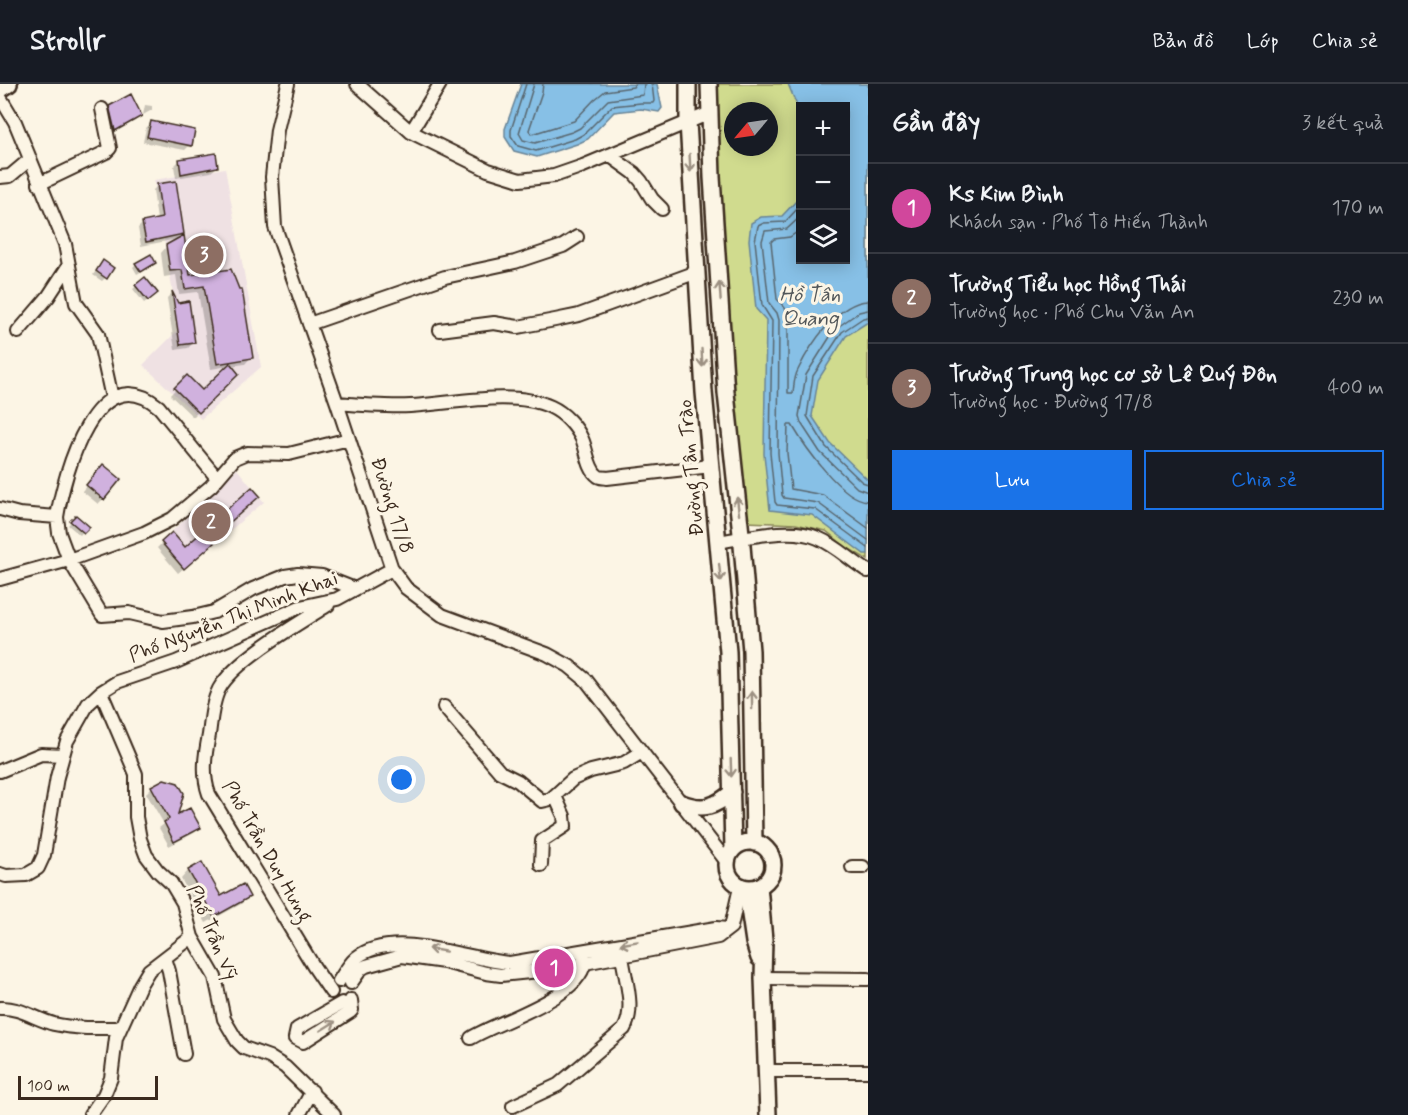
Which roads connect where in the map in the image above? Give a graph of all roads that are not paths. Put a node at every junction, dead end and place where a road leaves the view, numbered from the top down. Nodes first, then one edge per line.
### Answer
1 (3, 84) edge
2 (9, 84) edge
3 (288, 84) edge
4 (357, 84) edge
5 (440, 84) edge
6 (688, 84) edge
7 (709, 84) edge
8 (0, 89) edge
9 (0, 97) edge
10 (102, 109) dead end
11 (710, 113) junction
12 (688, 122) junction
13 (411, 132) junction
14 (609, 155) junction
15 (29, 160) junction
16 (0, 177) edge
17 (39, 184) junction
18 (662, 209) dead end
19 (577, 237) dead end
20 (69, 265) junction
21 (697, 272) junction
22 (309, 324) junction
23 (440, 330) dead end
24 (18, 332) dead end
25 (112, 398) junction
26 (337, 403) junction
27 (349, 440) junction
28 (711, 466) junction
29 (217, 478) junction
30 (0, 509) edge
31 (57, 517) junction
32 (742, 539) junction
33 (717, 542) junction
34 (69, 560) junction
35 (392, 569) junction
36 (868, 572) edge
37 (0, 579) edge
38 (355, 589) junction
39 (337, 599) junction
40 (101, 692) junction
41 (444, 707) dead end
42 (642, 752) junction
43 (63, 755) junction
44 (0, 771) edge
45 (732, 792) junction
46 (555, 796) junction
47 (682, 803) junction
48 (754, 843) junction
49 (730, 855) junction
50 (541, 865) dead end
51 (0, 874) edge
52 (749, 887) junction
53 (728, 929) junction
54 (192, 937) junction
55 (622, 956) junction
56 (585, 957) junction
57 (165, 958) junction
58 (763, 974) junction
59 (868, 979) edge
60 (345, 982) junction
61 (331, 992) junction
62 (0, 1008) edge
63 (120, 1028) junction
64 (471, 1038) dead end
65 (184, 1054) dead end
66 (766, 1071) junction
67 (868, 1071) edge
68 (312, 1091) junction
69 (513, 1106) dead end
70 (90, 1115) edge
71 (299, 1115) edge
72 (334, 1115) edge
73 (768, 1115) edge

1 - 8 street
2 - 8 main road
3 - 22 street, Đường 17/8
4 - 13 street
5 - 13 street
6 - 12 main road, Đường Tân Trào
7 - 11 main road
9 - 15 street
10 - 17 street
11 - 12 street
32 -> 11 main road
12 - 14 street
12 -> 21 main road, Đường Tân Trào
13 - 14 street
14 - 18 street
15 - 16 street
15 - 17 street
17 - 20 street
19 - 22 street
20 - 24 street
20 - 25 street
21 - 23 street
21 -> 28 main road, Đường Tân Trào
22 - 26 street, Đường 17/8
25 - 29 street
25 - 31 street
26 - 27 street, Đường 17/8
26 - 28 street
27 - 29 street
27 - 35 street, Đường 17/8
28 - 33 main road, Đường Tân Trào
29 - 34 street
30 - 31 street
31 - 34 street
32 - 33 street
32 - 36 street
48 -> 32 main road
33 -> 45 main road, Đường Tân Trào
34 - 37 street
34 - 38 street
35 - 38 street, Phố Nguyễn Thị Minh Khai
35 - 42 street, Đường 17/8
38 - 39 street, Phố Nguyễn Thị Minh Khai
39 - 40 street, Phố Nguyễn Thị Minh Khai
39 - 61 street, Phố Trần Duy Hưng
40 - 43 street, Phố Nguyễn Thị Minh Khai
40 - 54 street, Phố Trần Vỹ
41 - 46 street
42 - 46 street
42 - 47 street, Đường 17/8
43 - 44 street
43 - 51 street, Phố Nguyễn Thị Minh Khai
45 - 47 main road
45 - 49 main road, Đường Tân Trào
46 - 50 street
47 - 49 street, Đường 17/8
48 - 49 main road
48 - 52 main road
49 - 52 main road
52 - 53 street
52 - 58 main road
53 - 55 street
53 -> 56 street
54 - 57 street
54 - 68 street, Phố Trần Vỹ
55 - 56 street
55 - 69 street
56 - 60 street
56 - 64 street
57 - 63 street
57 - 65 street
58 - 59 street
58 - 66 main road
60 - 61 street
60 - 61 street
62 - 63 street
63 - 70 street
66 - 67 street
66 - 73 main road
68 - 71 street
68 - 72 street, Phố Trần Vỹ

